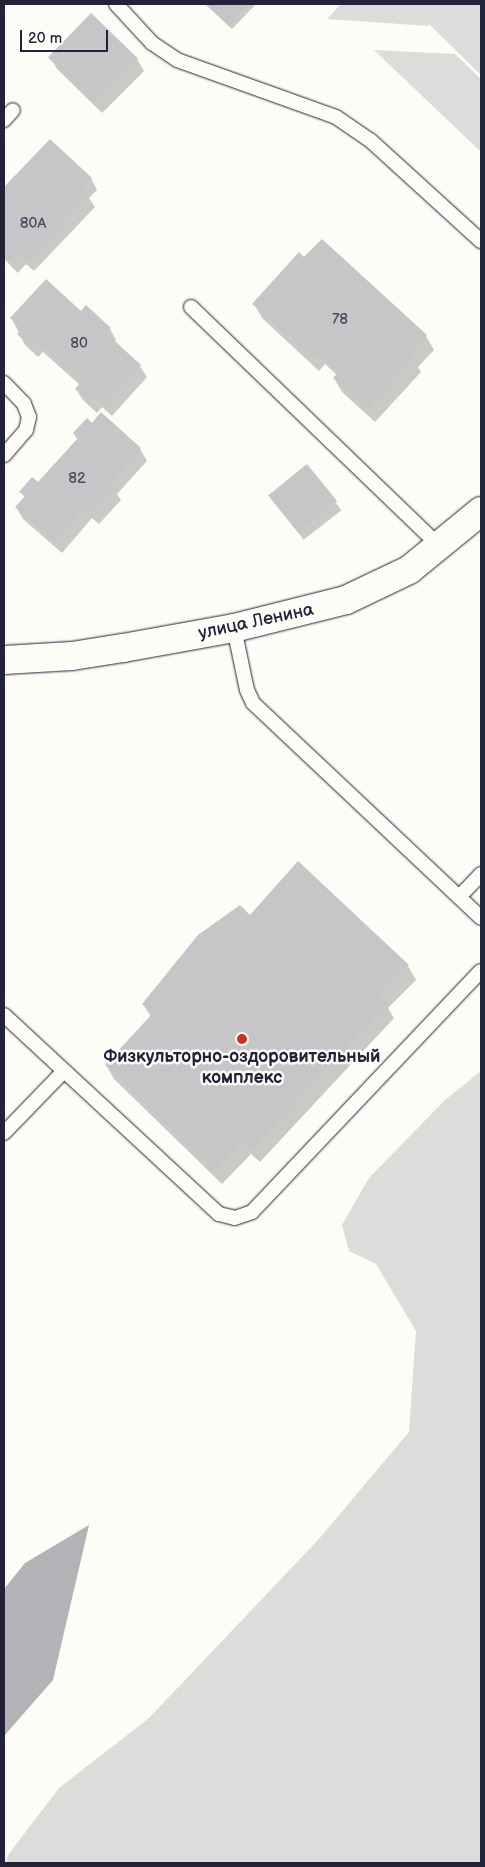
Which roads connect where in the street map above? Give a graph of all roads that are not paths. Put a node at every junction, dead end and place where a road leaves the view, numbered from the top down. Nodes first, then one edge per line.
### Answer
1 (116, 4) edge
2 (481, 241) edge
3 (191, 306) dead end
4 (4, 383) edge
5 (4, 455) edge
6 (481, 511) edge
7 (440, 547) junction
8 (234, 628) junction
9 (4, 660) edge
10 (481, 874) edge
11 (460, 897) junction
12 (481, 918) edge
13 (481, 971) edge
14 (4, 1015) edge
15 (64, 1071) junction
16 (4, 1133) edge

1 - 2 lane
3 - 7 lane
4 - 5 lane
6 - 7 street, улица Ленина
7 - 8 street, улица Ленина
8 - 9 street, улица Ленина
8 - 11 lane
10 - 11 lane
11 - 12 lane
13 - 15 lane
14 - 15 lane
15 - 16 lane

